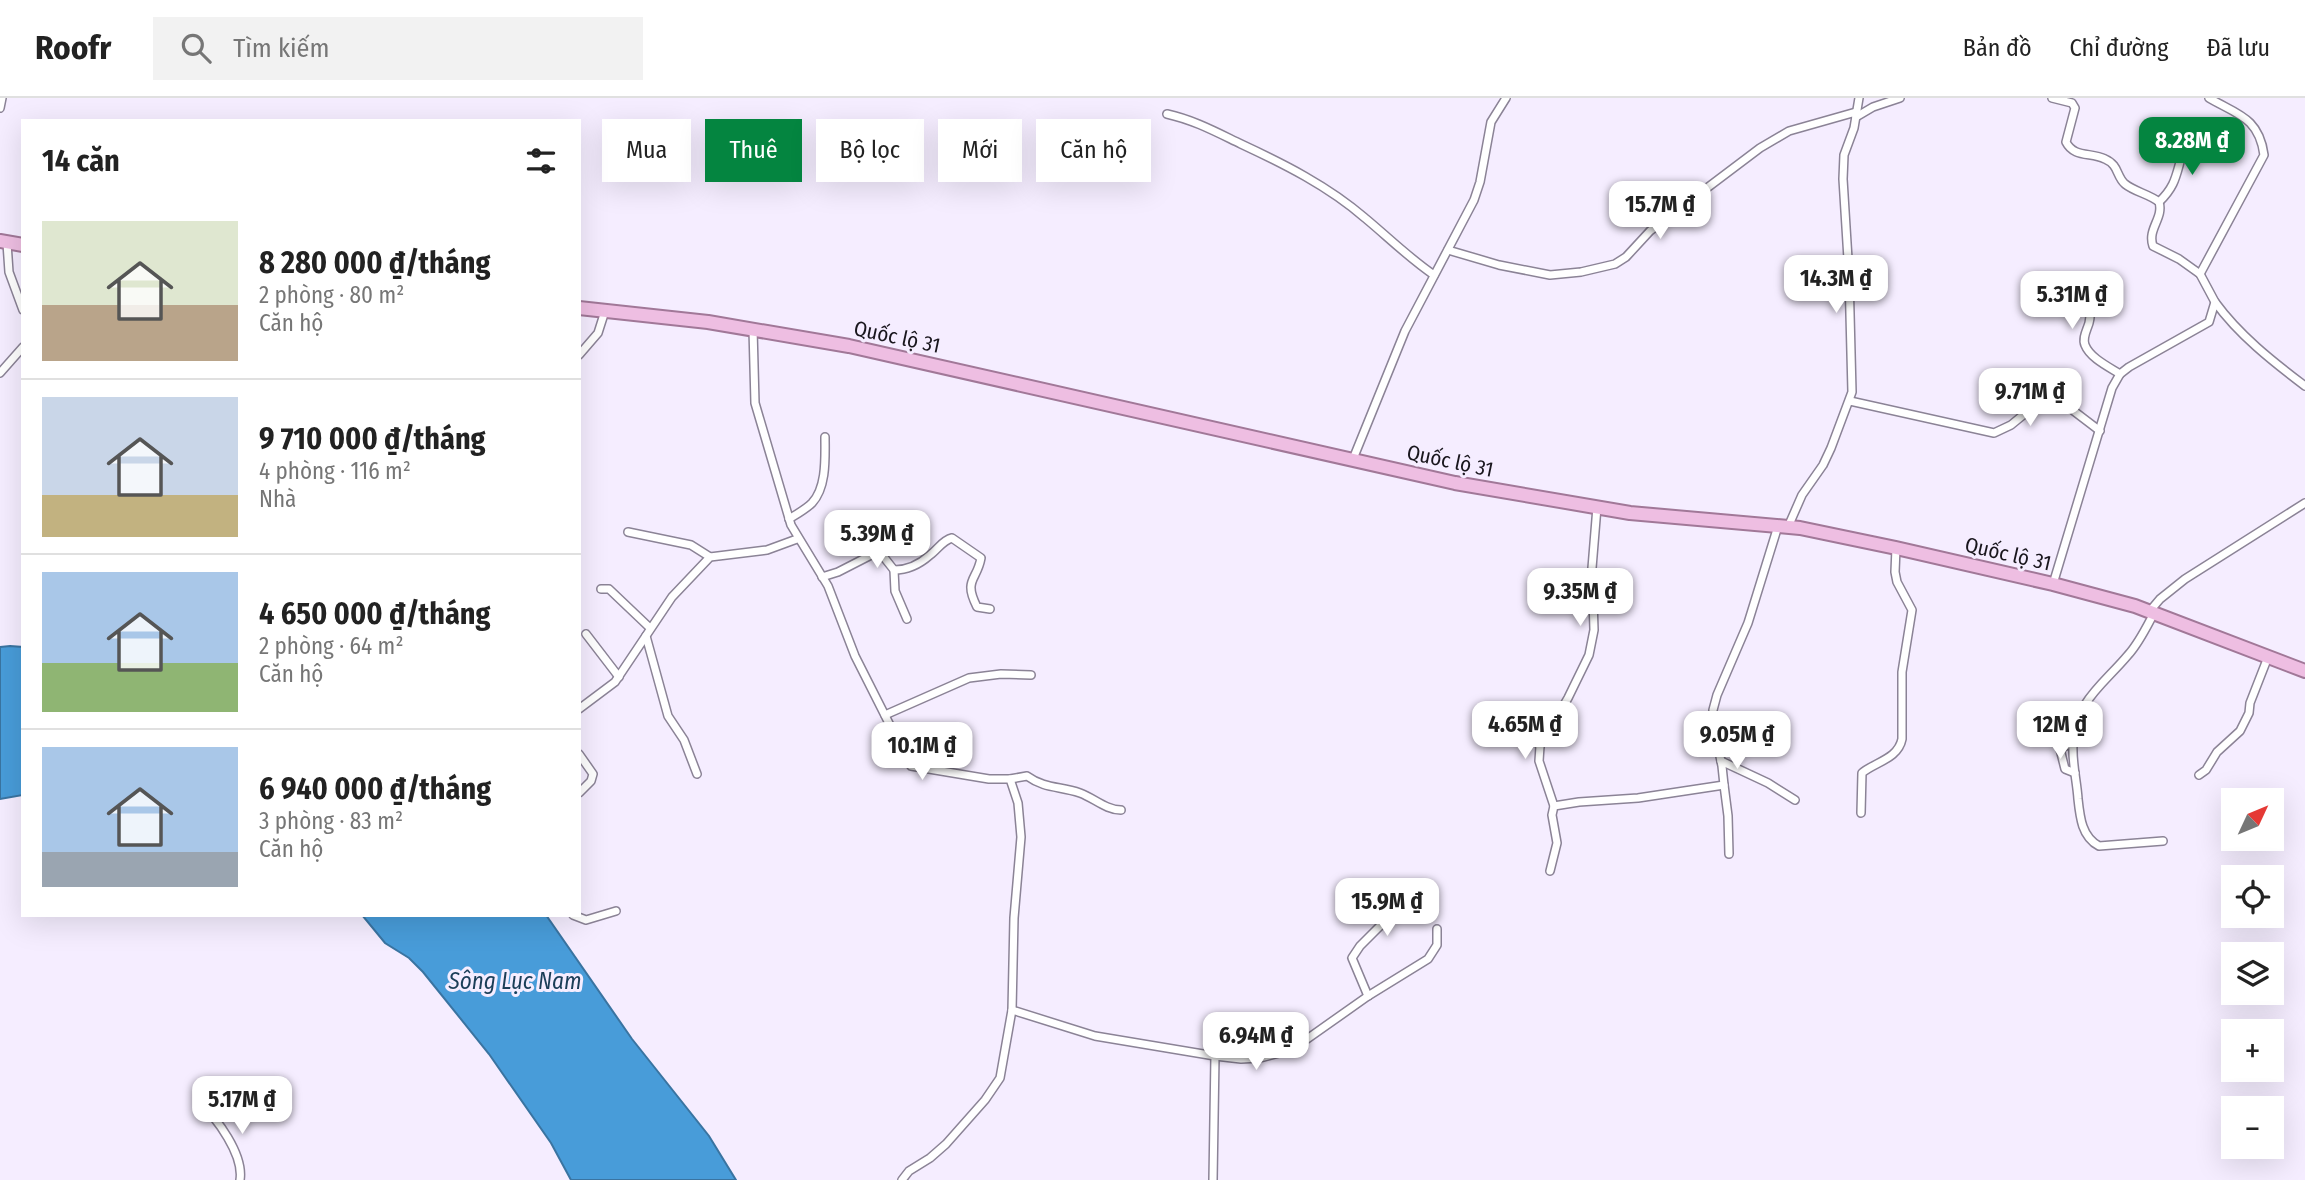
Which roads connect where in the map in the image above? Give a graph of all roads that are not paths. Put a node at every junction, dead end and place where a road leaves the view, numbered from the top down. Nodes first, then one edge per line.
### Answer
1 (2, 98) edge
2 (1506, 98) edge
3 (1858, 98) edge
4 (1900, 98) edge
5 (2052, 98) edge
6 (2208, 98) edge
7 (0, 108) edge
8 (1167, 114) dead end
9 (1856, 114) junction
10 (2215, 141) dead end
11 (2160, 202) junction
12 (3, 242) edge
13 (21, 245) edge
14 (1448, 250) junction
15 (2200, 274) junction
16 (1434, 275) junction
17 (2215, 302) junction
18 (21, 304) edge
19 (2040, 304) dead end
20 (581, 308) edge
21 (605, 311) junction
22 (2227, 318) junction
23 (2209, 322) junction
24 (753, 329) junction
25 (21, 349) edge
26 (581, 353) edge
27 (0, 373) edge
28 (2120, 374) junction
29 (2305, 386) edge
30 (1850, 401) junction
31 (2099, 431) junction
32 (825, 437) dead end
33 (1353, 459) junction
34 (2305, 503) edge
35 (1597, 507) junction
36 (789, 519) junction
37 (1783, 527) junction
38 (628, 532) dead end
39 (797, 539) junction
40 (1896, 548) junction
41 (710, 557) junction
42 (894, 570) junction
43 (822, 577) junction
44 (2053, 584) junction
45 (601, 589) dead end
46 (990, 609) dead end
47 (2151, 612) junction
48 (907, 619) dead end
49 (648, 632) junction
50 (586, 634) dead end
51 (2269, 657) junction
52 (2305, 671) edge
53 (1031, 675) dead end
54 (619, 677) junction
55 (581, 708) edge
56 (885, 715) junction
57 (1514, 718) dead end
58 (2073, 742) junction
59 (1539, 746) junction
60 (581, 757) edge
61 (1721, 761) junction
62 (2075, 773) junction
63 (697, 774) dead end
64 (2199, 775) dead end
65 (1010, 779) junction
66 (1724, 785) junction
67 (581, 791) edge
68 (1795, 800) dead end
69 (1555, 806) junction
70 (1121, 810) dead end
71 (1861, 813) dead end
72 (2163, 841) dead end
73 (1729, 854) dead end
74 (1550, 871) dead end
75 (1421, 885) dead end
76 (616, 911) dead end
77 (578, 917) edge
78 (1437, 929) dead end
79 (1368, 996) junction
80 (1012, 1010) junction
81 (1215, 1056) junction
82 (200, 1102) dead end
83 (240, 1180) edge
84 (902, 1180) edge
85 (1213, 1180) edge

1 - 7 street
2 - 14 street
3 - 9 street
4 - 9 street
5 - 11 street
6 - 15 street
8 - 16 street
9 - 14 street
9 - 30 street
10 - 11 street
11 - 15 street
12 - 13 highway
12 - 18 street
14 - 16 street
15 - 17 street
16 - 33 street
17 - 22 street
17 - 23 street
19 - 28 street
20 - 21 highway, Quốc lộ 31
21 - 24 highway, Quốc lộ 31
21 - 26 street
22 - 23 street
22 - 29 street
23 - 28 street
24 - 33 highway, Quốc lộ 31
24 - 36 street
25 - 27 street
28 - 31 street
30 - 31 street
30 - 37 street
31 - 44 street
32 - 36 street
33 - 35 highway, Quốc lộ 31
34 - 47 street
35 - 37 highway, Quốc lộ 31
35 - 59 street
36 - 39 street
37 - 40 highway, Quốc lộ 31
37 - 61 street
38 - 41 street
39 - 41 street
39 - 43 street
40 - 44 highway, Quốc lộ 31
40 - 71 street
41 - 49 street
42 - 43 street
42 - 46 street
42 - 48 street
43 - 56 street
44 - 47 highway, Quốc lộ 31
45 - 49 street
47 - 51 highway, Quốc lộ 31
47 - 58 street
49 - 54 street
49 - 63 street
50 - 54 street
51 - 52 highway, Quốc lộ 31
51 - 64 street
53 - 56 street
54 - 55 street
56 - 65 street
57 - 59 street
58 - 62 street
58 - 62 street
59 - 69 street
60 - 67 street
61 - 66 street
61 - 68 street
62 - 72 street
65 - 70 street
65 - 80 street
66 - 69 street
66 - 73 street
69 - 74 street
75 - 79 street
76 - 77 street
78 - 79 street
79 - 81 street
80 - 81 street
80 - 84 street
81 - 85 street
82 - 83 street

